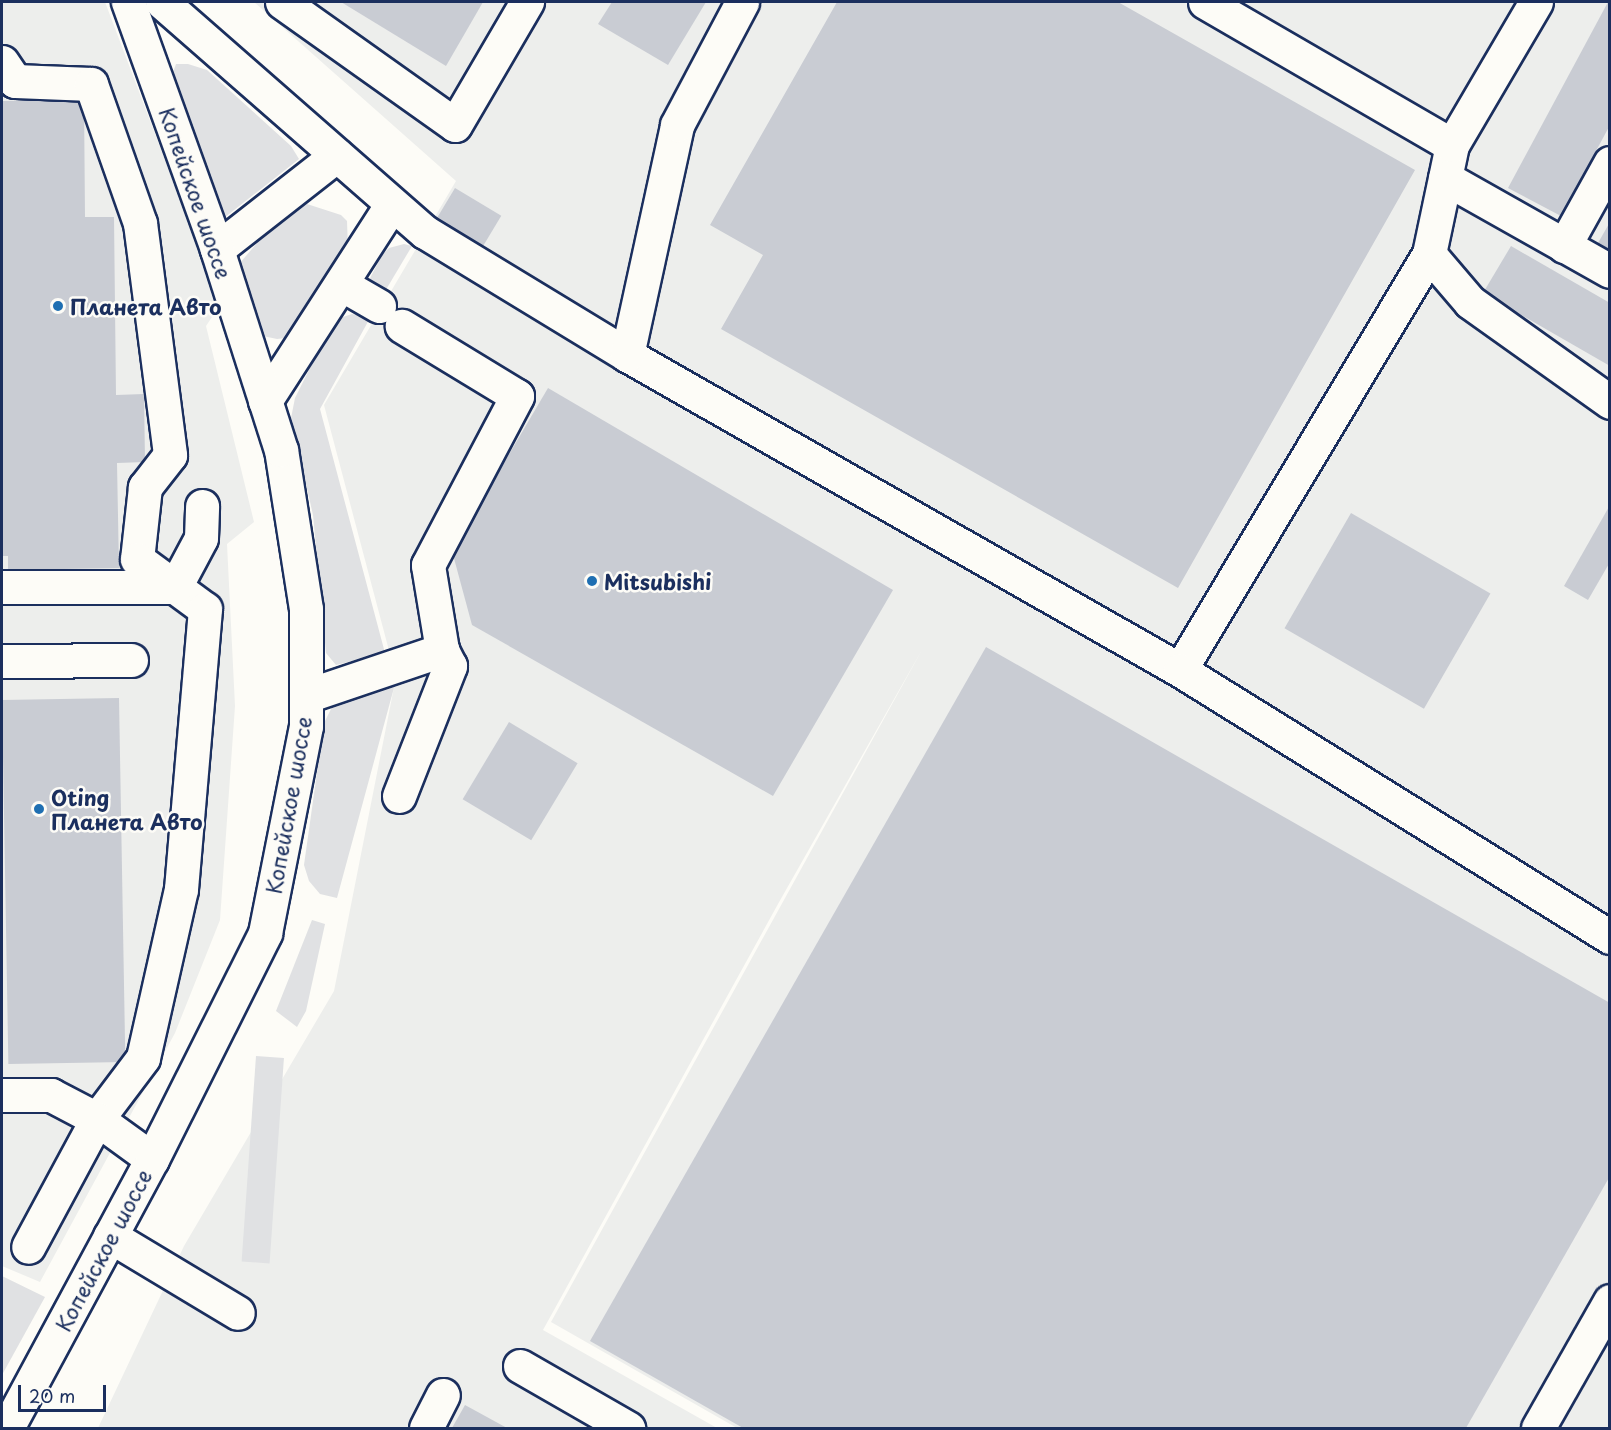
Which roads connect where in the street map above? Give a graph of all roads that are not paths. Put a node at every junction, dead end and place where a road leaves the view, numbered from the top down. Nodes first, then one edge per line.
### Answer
1 (129, 2) edge
2 (162, 2) edge
3 (282, 2) edge
4 (527, 2) edge
5 (742, 2) edge
6 (1205, 2) edge
7 (1536, 2) edge
8 (2, 62) edge
9 (1452, 145) junction
10 (337, 155) junction
11 (1610, 163) edge
12 (1445, 178) junction
13 (392, 204) junction
14 (1564, 246) junction
15 (217, 249) junction
16 (1429, 254) junction
17 (1610, 271) edge
18 (341, 284) junction
19 (627, 355) junction
20 (265, 401) junction
21 (1610, 402) edge
22 (202, 506) dead end
23 (175, 587) junction
24 (2, 588) edge
25 (442, 650) junction
26 (131, 660) dead end
27 (2, 661) edge
28 (1180, 670) junction
29 (306, 696) junction
30 (399, 796) dead end
31 (1610, 937) edge
32 (2, 1095) edge
33 (98, 1119) junction
34 (152, 1159) junction
35 (110, 1236) junction
36 (28, 1247) dead end
37 (1610, 1301) edge
38 (238, 1313) dead end
39 (520, 1366) dead end
40 (443, 1395) dead end
41 (7, 1428) edge
42 (426, 1428) edge
43 (628, 1428) edge
44 (1538, 1428) edge

1 - 15 street, Копейское шоссе
2 - 10 street
3 - 4 street
5 - 19 street
6 - 9 street
7 - 9 street
8 - 23 street
9 - 12 street
10 - 13 street
10 - 15 street
11 - 14 street
12 - 14 street
12 - 16 street
13 - 18 street
13 - 19 street
14 - 17 street
15 - 20 street, Копейское шоссе
16 - 21 street
16 - 28 street
18 - 20 street
18 - 25 street
19 - 28 street
20 - 29 street, Копейское шоссе
22 - 23 street
23 - 24 street
23 - 33 street
25 - 29 street
25 - 30 street
26 - 27 street
28 - 31 street
29 - 34 street, Копейское шоссе
32 - 33 street
33 - 34 street
33 - 36 street
34 - 35 street, Копейское шоссе
35 - 38 street
35 - 41 street, Копейское шоссе
37 - 44 street
39 - 43 street
40 - 42 street

